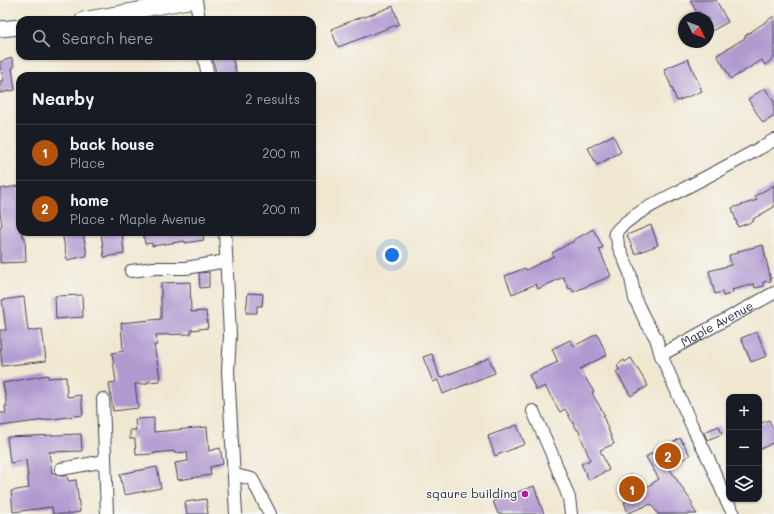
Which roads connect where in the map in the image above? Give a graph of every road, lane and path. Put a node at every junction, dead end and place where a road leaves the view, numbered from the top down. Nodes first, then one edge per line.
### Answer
1 (195, 0) edge
2 (105, 16) edge
3 (198, 16) edge
4 (16, 27) edge
5 (0, 29) edge
6 (205, 60) edge
7 (207, 72) edge
8 (774, 140) edge
9 (225, 236) edge
10 (226, 261) junction
11 (131, 271) dead end
12 (774, 293) edge
13 (661, 355) junction
14 (103, 399) dead end
15 (532, 411) dead end
16 (105, 461) junction
17 (60, 469) dead end
18 (235, 475) junction
19 (107, 514) edge
20 (236, 514) edge
21 (270, 514) edge
22 (571, 514) edge
23 (734, 514) edge

1 - 2 main road
1 - 3 street
4 - 5 main road
6 - 7 street
8 - 13 street
9 - 10 street
10 - 11 street
10 - 18 street
12 - 13 street, Maple Avenue
13 - 23 street
14 - 16 street
15 - 22 street
16 - 17 street
16 - 19 street
18 - 20 street
18 - 21 street

